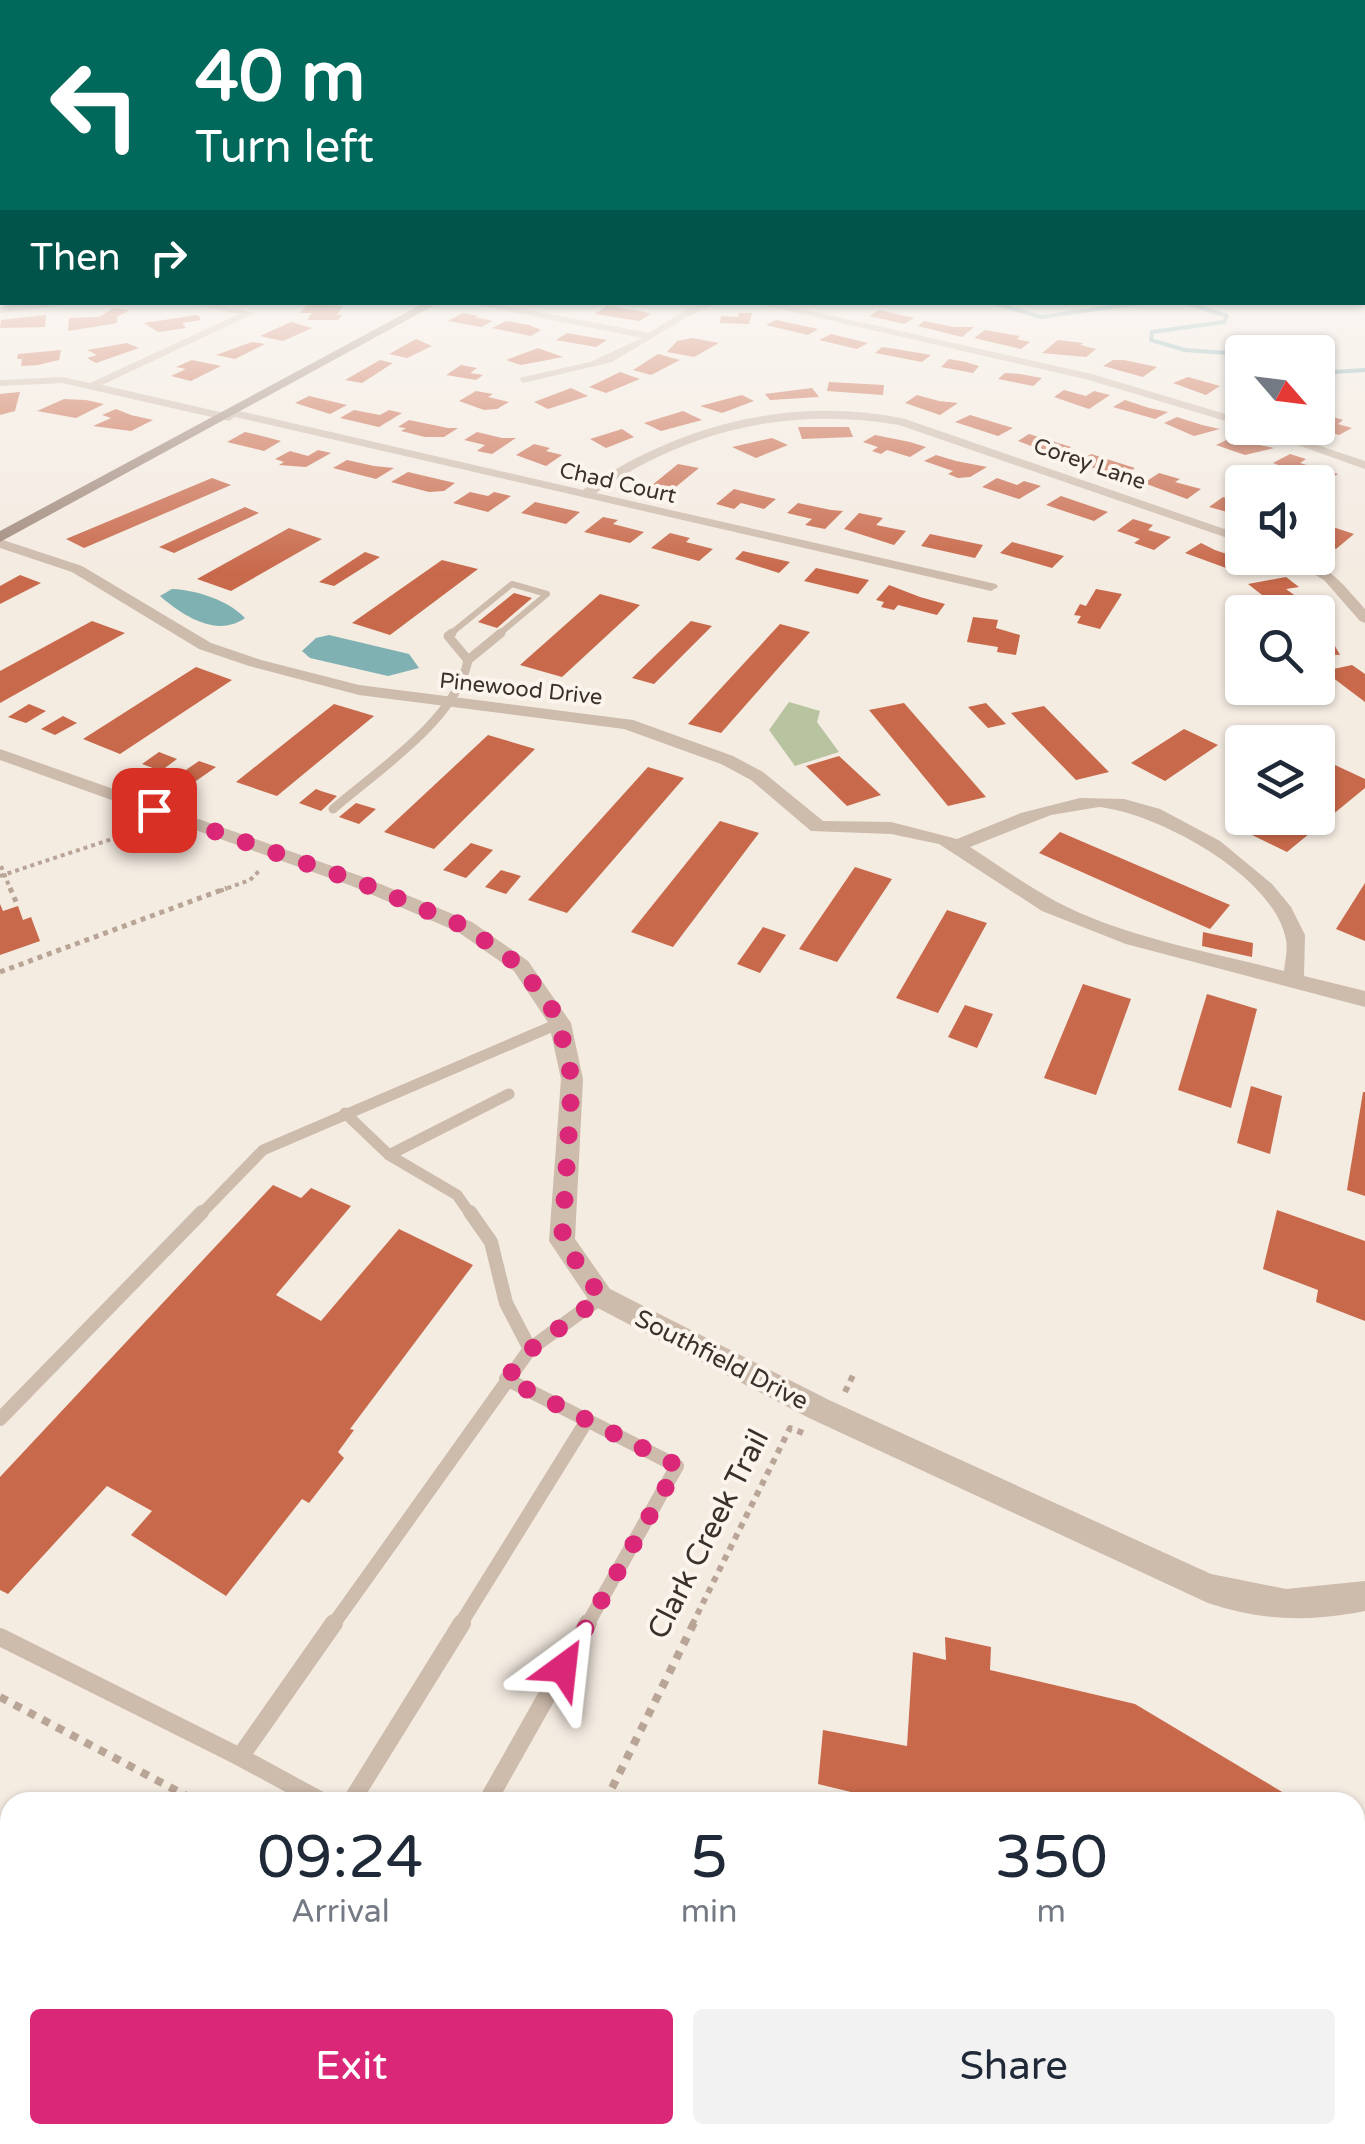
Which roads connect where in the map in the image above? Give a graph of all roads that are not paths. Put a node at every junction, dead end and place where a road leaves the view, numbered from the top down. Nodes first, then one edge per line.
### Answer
1 (122, 372) edge
2 (310, 372) edge
3 (556, 372) edge
4 (1070, 372) edge
5 (523, 380) dead end
6 (0, 382) edge
7 (92, 386) junction
8 (232, 416) junction
9 (1225, 418) edge
10 (1306, 445) edge
11 (1365, 465) edge
12 (584, 495) junction
13 (1225, 534) edge
14 (0, 540) edge
15 (1325, 575) edge
16 (991, 588) dead end
17 (1365, 618) edge
18 (468, 660) junction
19 (449, 703) junction
20 (0, 754) edge
21 (333, 810) dead end
22 (959, 845) junction
23 (1292, 981) junction
24 (1365, 1000) edge
25 (560, 1023) junction
26 (509, 1094) dead end
27 (344, 1113) junction
28 (389, 1155) junction
29 (601, 1297) junction
30 (530, 1350) junction
31 (506, 1379) junction
32 (0, 1420) edge
33 (586, 1422) junction
34 (1365, 1596) edge
35 (0, 1637) edge
36 (240, 1757) junction
37 (304, 1792) edge
38 (357, 1792) edge
39 (493, 1792) edge

1 - 7 street
2 - 8 street
3 - 5 street
4 - 9 street
6 - 7 street, Chad Court
7 - 8 street, Chad Court
8 - 12 street, Chad Court
8 - 14 street
10 - 11 street
12 - 13 street, Corey Lane
12 - 16 street, Chad Court
14 - 19 street, Pinewood Drive
15 - 17 street
18 - 18 lane
18 - 19 lane
19 - 21 lane
19 - 22 street, Pinewood Drive
20 - 25 street, Southfield Drive
22 - 23 street, Pinewood Drive
22 - 23 street
23 - 24 street, Pinewood Drive
25 - 27 lane
25 - 29 street, Southfield Drive
26 - 28 lane
27 - 28 lane
27 - 32 lane
28 - 30 lane
29 - 30 lane
29 - 34 street, Southfield Drive
30 - 31 lane
31 - 33 lane
31 - 36 lane
33 - 38 lane
33 - 39 lane
35 - 36 lane
36 - 37 lane

